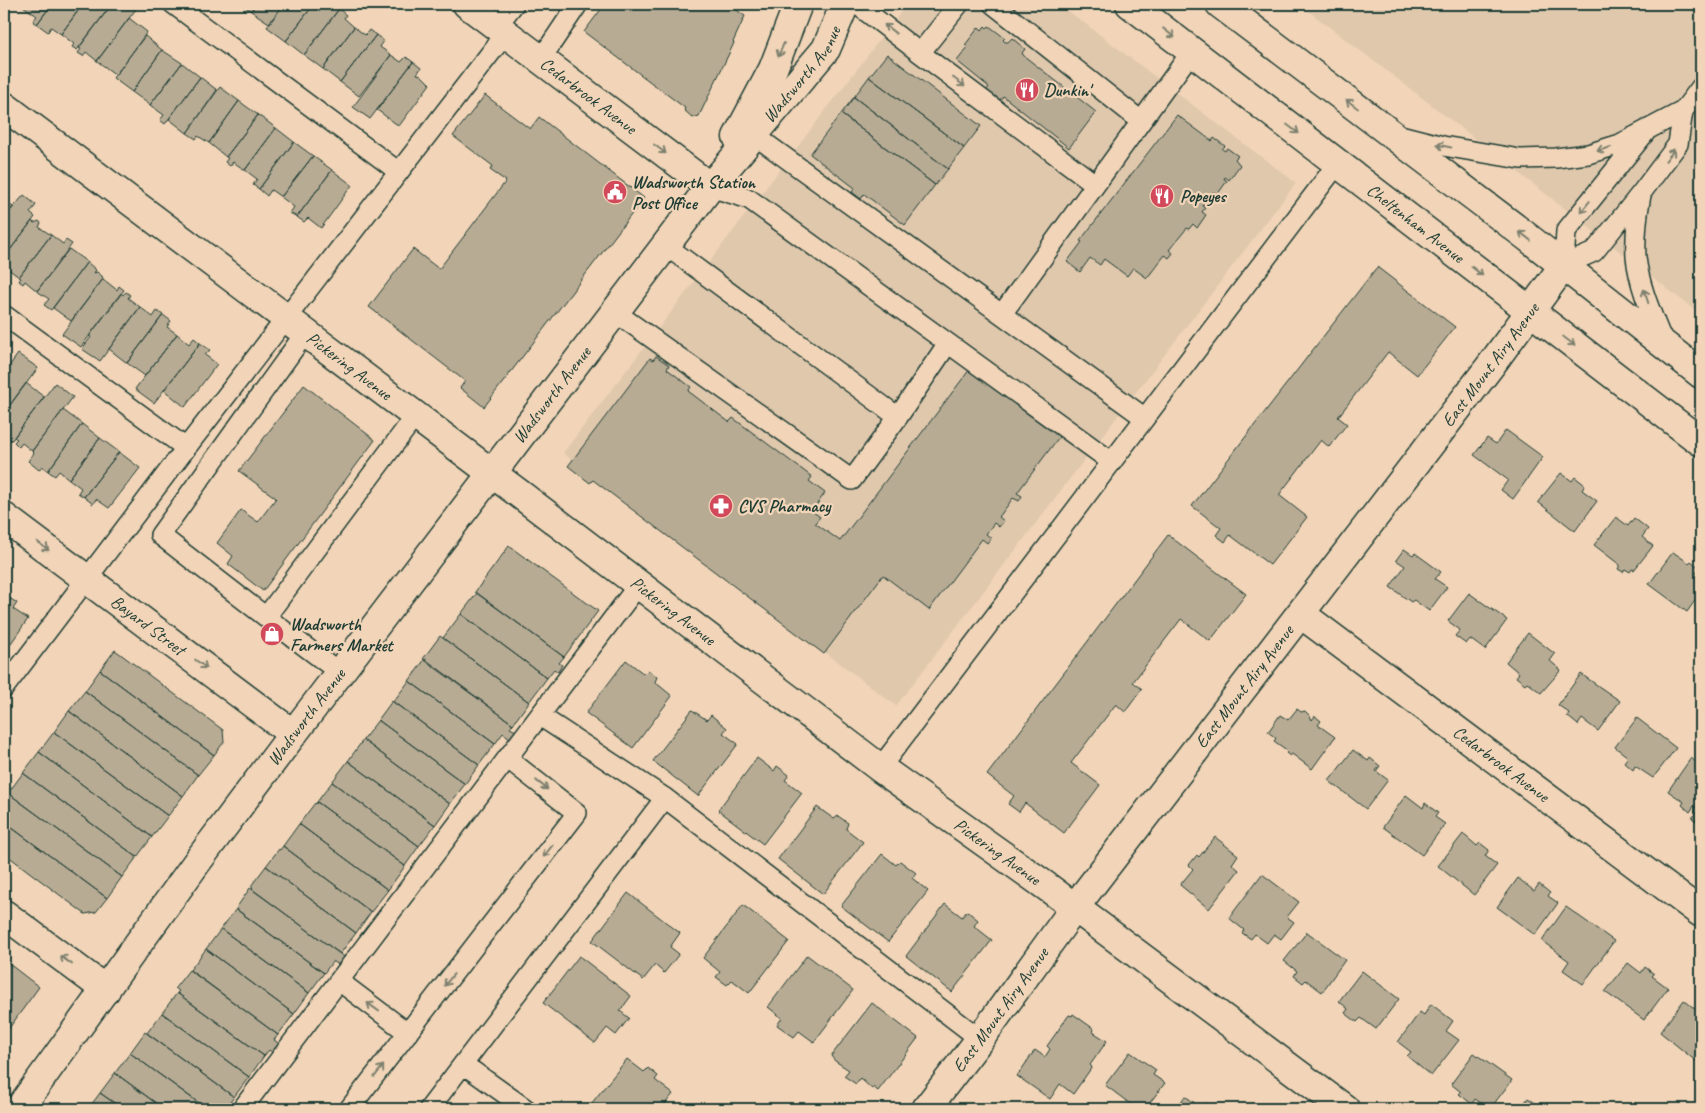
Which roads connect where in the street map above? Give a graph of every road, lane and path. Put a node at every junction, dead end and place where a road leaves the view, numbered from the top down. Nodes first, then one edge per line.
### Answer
1 (173, 4) edge
2 (468, 4) edge
3 (514, 4) edge
4 (578, 4) edge
5 (798, 4) edge
6 (855, 4) edge
7 (959, 4) edge
8 (993, 4) edge
9 (1130, 4) edge
10 (1220, 4) edge
11 (501, 29) junction
12 (1192, 51) junction
13 (920, 53) junction
14 (541, 59) junction
15 (1701, 87) edge
16 (4, 106) edge
17 (1684, 111) junction
18 (1141, 121) junction
19 (1648, 129) junction
20 (1391, 133) junction
21 (754, 135) junction
22 (1338, 164) junction
23 (399, 172) junction
24 (1095, 184) junction
25 (710, 186) junction
26 (1642, 192) junction
27 (665, 246) junction
28 (1564, 266) junction
29 (615, 312) junction
30 (1530, 312) junction
31 (1002, 314) junction
32 (4, 315) edge
33 (296, 325) junction
34 (1663, 342) junction
35 (948, 343) junction
36 (1701, 374) edge
37 (416, 415) junction
38 (898, 417) junction
39 (1145, 418) junction
40 (1701, 442) edge
41 (186, 448) junction
42 (1112, 462) junction
43 (493, 473) junction
44 (4, 517) edge
45 (86, 578) junction
46 (639, 584) junction
47 (1301, 614) junction
48 (266, 617) junction
49 (340, 673) junction
50 (4, 688) edge
51 (540, 716) junction
52 (293, 734) junction
53 (507, 758) junction
54 (880, 768) junction
55 (665, 798) junction
56 (1074, 908) junction
57 (1701, 913) edge
58 (4, 914) edge
59 (339, 981) junction
60 (106, 990) junction
61 (408, 1033) junction
62 (980, 1039) junction
63 (463, 1064) junction
64 (19, 1109) edge
65 (242, 1109) edge
66 (349, 1109) edge
67 (429, 1109) edge
68 (526, 1109) edge
69 (926, 1109) edge
70 (1345, 1109) edge

1 - 23 lane
2 - 11 street, Cedarbrook Avenue
3 - 11 lane
4 - 14 lane
5 -> 25 street, Wadsworth Avenue
13 -> 6 lane
6 - 21 street, Wadsworth Avenue
7 - 13 lane
8 - 18 lane
9 -> 12 street, Cheltenham Avenue
20 -> 10 street
11 - 14 street, Cedarbrook Avenue
11 - 23 lane
12 - 18 lane
12 -> 22 street, Cheltenham Avenue
13 -> 24 lane
14 -> 25 street, Cedarbrook Avenue
15 - 17 lane
16 - 33 street, Pickering Avenue
17 - 19 lane
26 -> 17 lane
18 - 24 lane
19 -> 20 lane
19 -> 28 lane
28 -> 20 street
21 - 25 street, Wadsworth Avenue
21 - 31 lane
22 -> 30 street, Cheltenham Avenue
22 - 39 lane
23 - 33 lane
24 - 31 lane
25 - 27 street, Wadsworth Avenue
25 - 35 lane
26 - 28 lane
34 -> 26 lane
27 - 29 street, Wadsworth Avenue
27 - 38 lane
28 - 30 street, East Mount Airy Avenue
28 - 34 street
29 - 38 lane
29 - 43 street, Wadsworth Avenue
30 -> 40 street, Cheltenham Avenue
30 - 47 street, East Mount Airy Avenue
31 - 39 lane
32 - 41 lane
33 - 37 street, Pickering Avenue
33 - 41 lane
33 - 48 lane
34 - 36 street
35 - 38 lane
35 - 42 lane
37 - 43 street, Pickering Avenue
37 - 48 lane
39 - 42 lane
41 - 45 lane
42 - 54 lane
43 - 46 street, Pickering Avenue
43 - 49 street, Wadsworth Avenue
44 -> 45 street, Bayard Street
45 - 50 lane
45 -> 52 street, Bayard Street
46 - 51 lane
46 - 54 street, Pickering Avenue
47 - 56 street, East Mount Airy Avenue
47 - 57 street, Cedarbrook Avenue
48 - 49 lane
49 - 52 street, Wadsworth Avenue
51 - 53 lane
51 - 55 lane
52 - 60 street, Wadsworth Avenue
53 - 59 lane
53 -> 61 lane
54 - 56 street, Pickering Avenue
55 - 62 lane
55 - 63 lane
56 - 62 street, East Mount Airy Avenue
56 - 70 street, Pickering Avenue
60 -> 58 street
61 -> 59 lane
59 - 65 lane
60 - 64 street, Wadsworth Avenue
66 -> 61 lane
62 - 69 street, East Mount Airy Avenue
63 - 67 lane
63 - 68 lane

